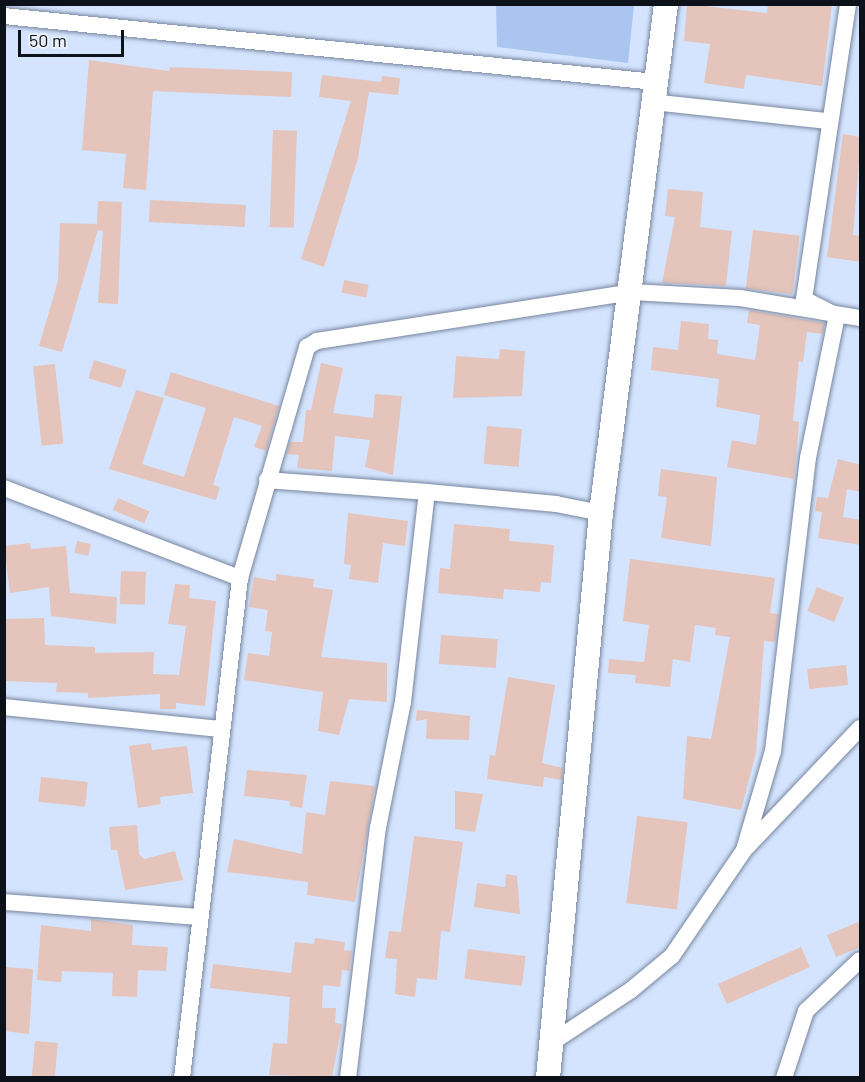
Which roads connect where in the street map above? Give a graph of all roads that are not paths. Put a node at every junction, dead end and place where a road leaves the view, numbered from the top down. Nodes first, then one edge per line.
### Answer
1 (666, 4) edge
2 (848, 4) edge
3 (4, 16) edge
4 (653, 92) junction
5 (827, 122) junction
6 (632, 292) junction
7 (837, 316) junction
8 (861, 318) edge
9 (267, 480) junction
10 (4, 489) edge
11 (427, 492) junction
12 (601, 513) junction
13 (240, 578) junction
14 (4, 707) edge
15 (861, 728) edge
16 (222, 729) junction
17 (744, 850) junction
18 (4, 902) edge
19 (200, 917) junction
20 (861, 960) edge
21 (554, 1041) junction
22 (182, 1077) edge
23 (348, 1077) edge
24 (548, 1077) edge
25 (784, 1077) edge

1 - 4 main road
2 - 5 street
3 - 4 street
4 - 5 street
4 - 6 main road
5 - 7 street
6 - 7 street
6 - 9 street
6 - 12 main road
7 - 8 street
7 - 17 street
9 - 11 street
9 - 13 street
10 - 13 street
11 - 12 street
11 - 23 street
12 - 21 main road
13 - 16 street
14 - 16 street
15 - 17 street
16 - 19 street
17 - 21 street
18 - 19 street
19 - 22 street
20 - 25 street
21 - 24 main road

